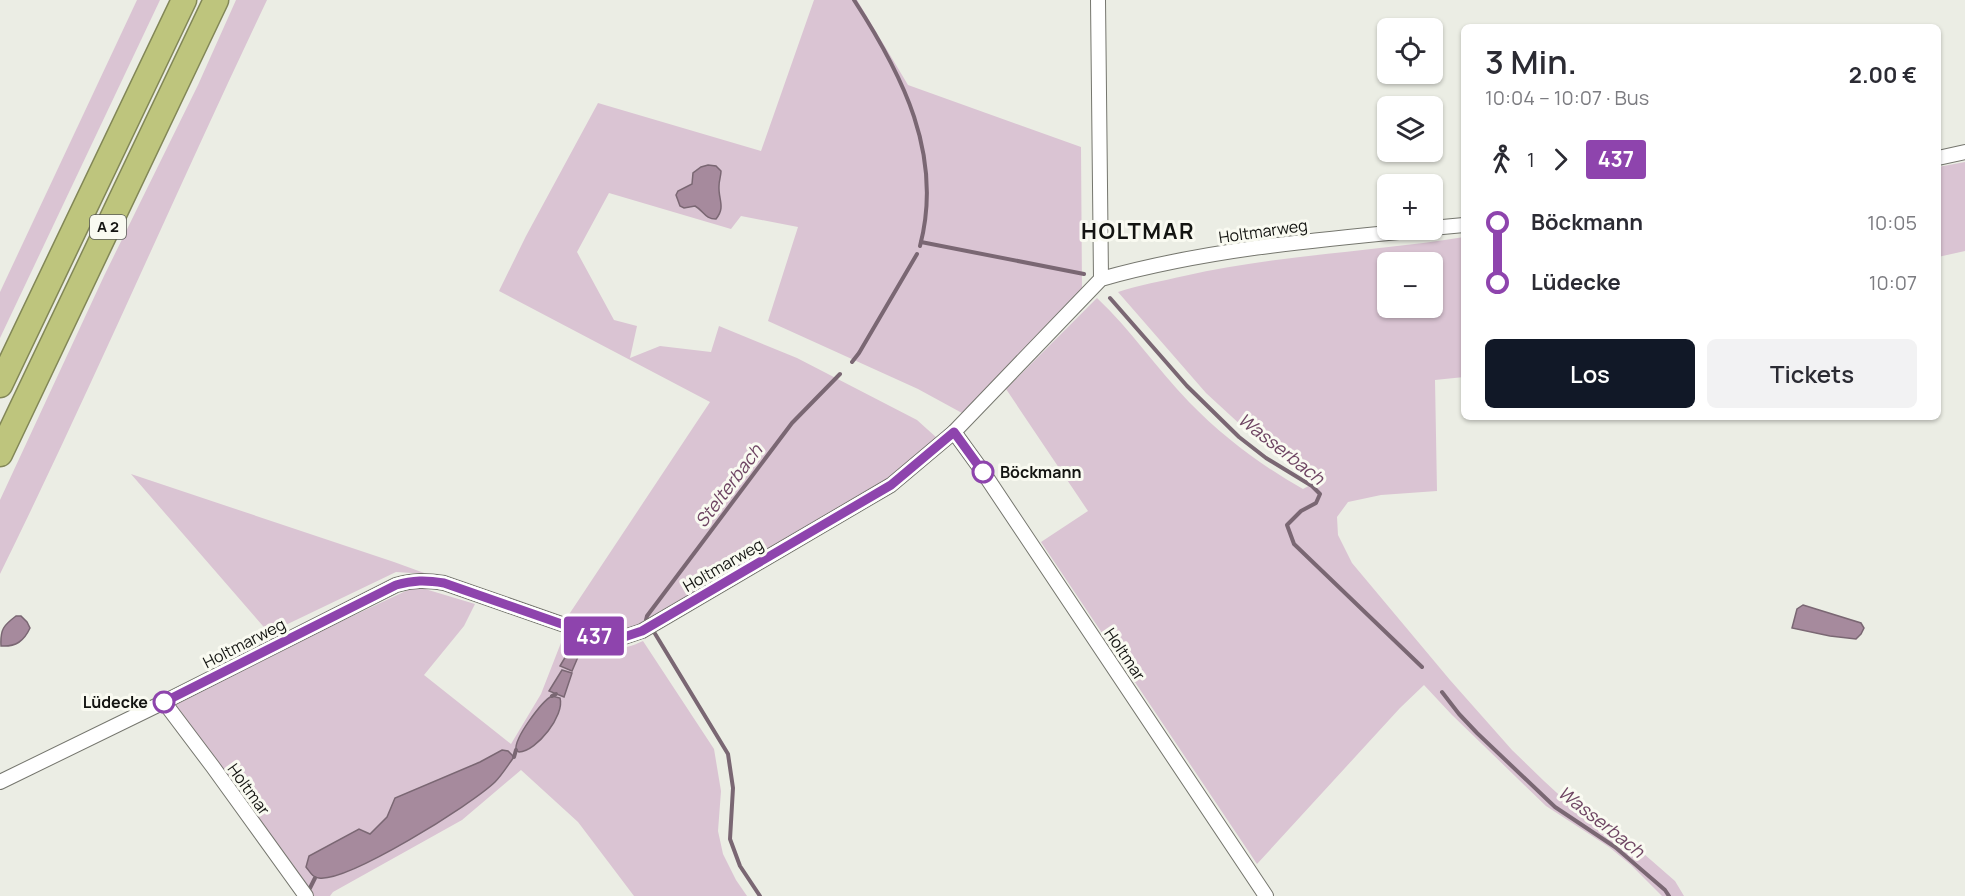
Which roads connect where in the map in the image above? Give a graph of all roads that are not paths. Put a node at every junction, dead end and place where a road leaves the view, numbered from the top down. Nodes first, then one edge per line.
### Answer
1 (184, 0) edge
2 (216, 0) edge
3 (1098, 0) edge
4 (1965, 152) edge
5 (1941, 157) edge
6 (1461, 225) edge
7 (1443, 227) edge
8 (1377, 234) edge
9 (1101, 279) junction
10 (0, 385) edge
11 (954, 432) junction
12 (0, 454) edge
13 (164, 702) junction
14 (0, 782) edge
15 (306, 896) edge
16 (1266, 896) edge

1 - 10 highway, A 2
2 - 12 highway, A 2
3 - 9 street
4 - 5 street
6 - 7 street
8 - 9 street, Holtmarweg
9 - 11 street, Holtmarweg
11 - 13 street, Holtmarweg
11 - 16 street, Holtmar
13 - 14 street, Holtmarweg
13 - 15 street, Holtmar

